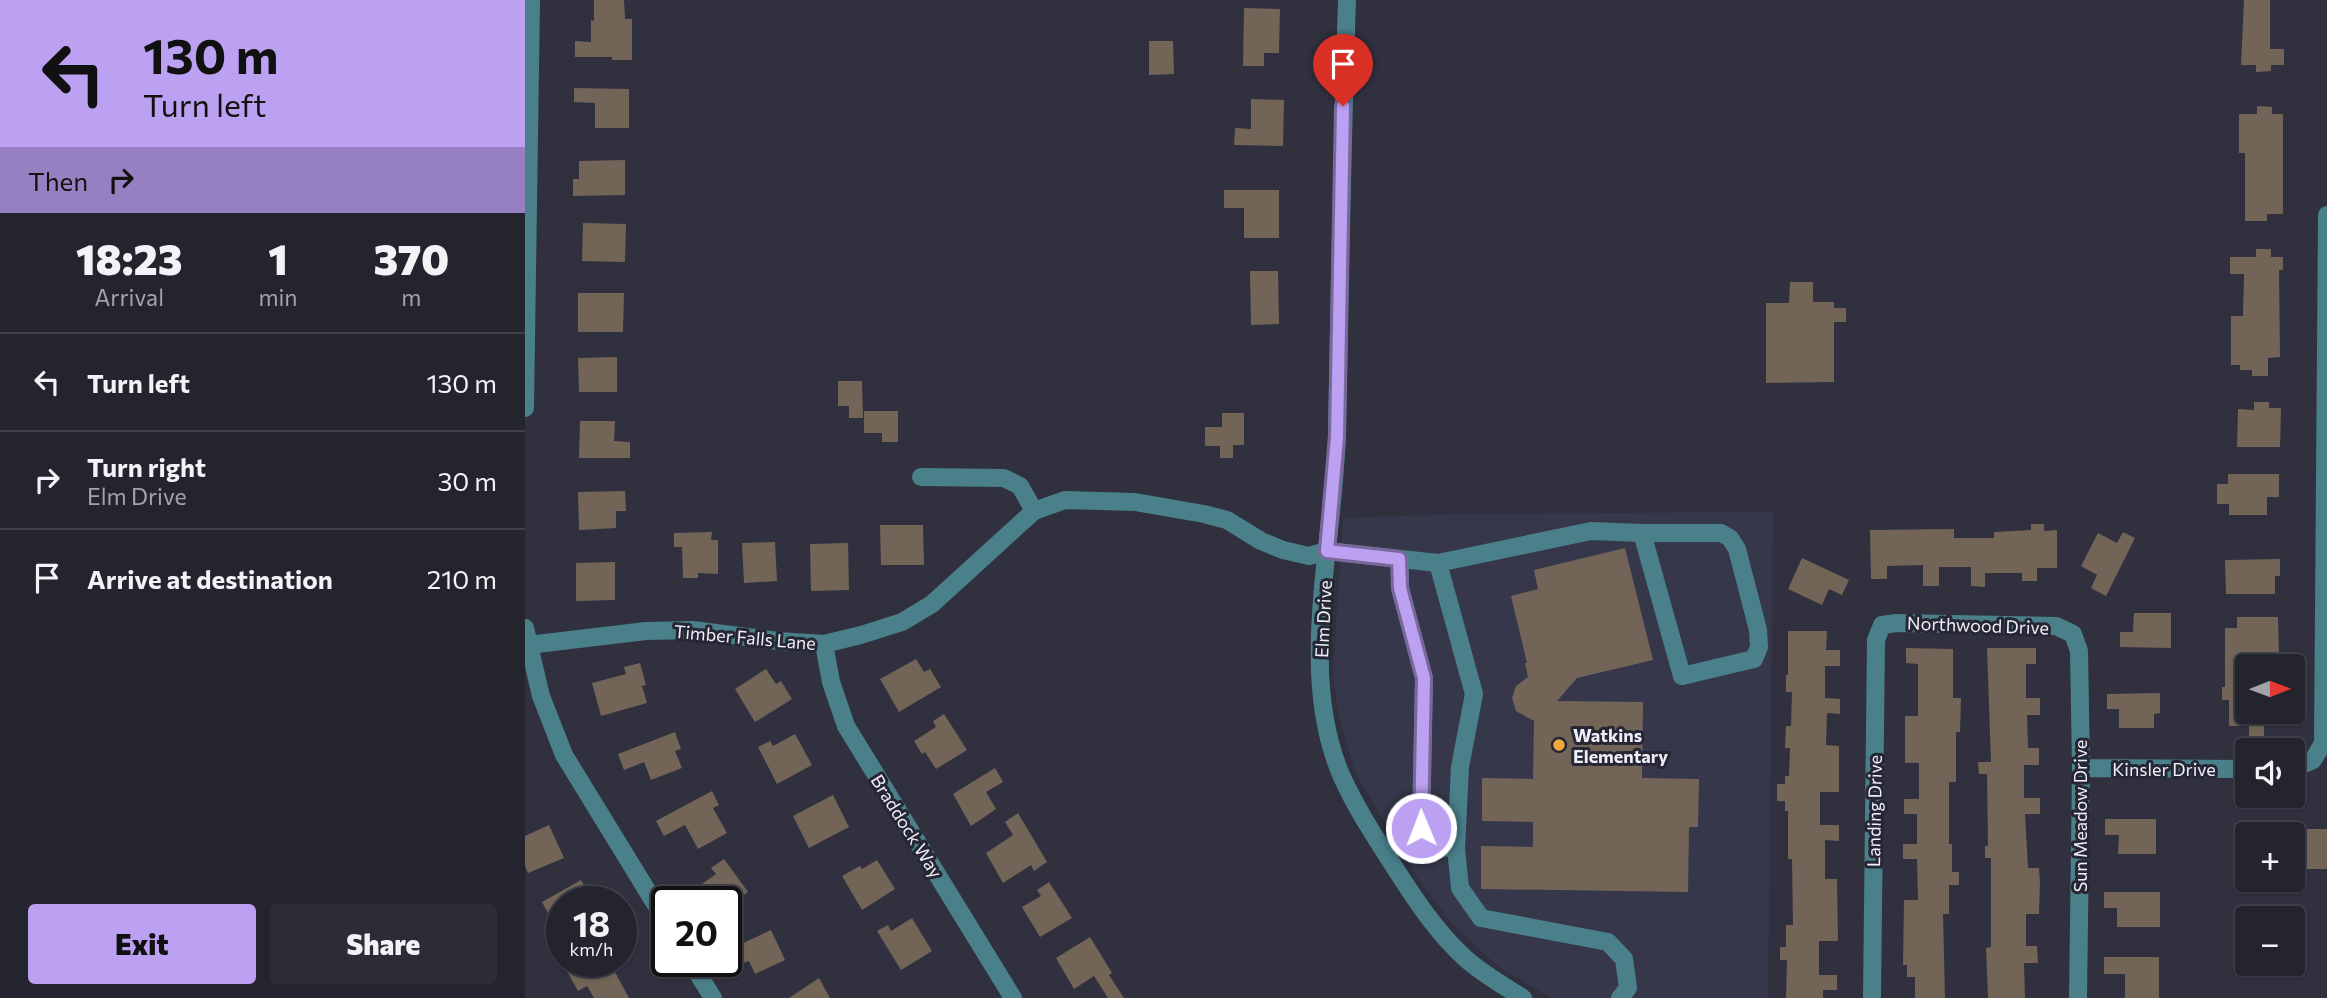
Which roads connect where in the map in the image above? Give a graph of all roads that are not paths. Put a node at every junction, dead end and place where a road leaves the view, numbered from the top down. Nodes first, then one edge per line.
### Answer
1 (531, 0) edge
2 (1347, 0) edge
3 (2327, 215) edge
4 (526, 260) edge
5 (525, 408) edge
6 (2326, 461) edge
7 (921, 477) dead end
8 (1034, 511) junction
9 (1642, 533) junction
10 (1327, 551) junction
11 (1399, 559) junction
12 (1438, 564) junction
13 (1882, 625) joint
14 (2074, 634) joint
15 (527, 636) edge
16 (824, 644) junction
17 (2305, 764) edge
18 (2081, 768) junction
19 (2235, 769) edge
20 (1456, 848) junction
21 (651, 897) edge
22 (700, 977) edge
23 (713, 998) edge
24 (1013, 998) edge
25 (1524, 998) edge
26 (1620, 998) edge
27 (1872, 998) edge
28 (2078, 998) edge

1 - 4 street
2 - 10 street, Elm Drive
3 - 6 street
4 - 5 street
6 - 17 street
7 - 8 street
8 - 10 street, Timber Falls Lane
8 - 16 street, Timber Falls Lane
9 - 9 street, Timber Falls Lane
9 - 12 street, Timber Falls Lane
10 - 11 street, Timber Falls Lane
10 - 25 street, Elm Drive
11 - 12 street, Timber Falls Lane
11 - 20 street
12 - 20 street
13 - 14 street, Northwood Drive
13 - 27 street, Landing Drive
14 - 18 street, Sun Meadow Drive
15 - 16 street, Timber Falls Lane
15 - 21 street
16 - 24 street, Braddock Way
18 - 19 street, Kinsler Drive
18 - 28 street, Sun Meadow Drive
20 - 26 street
22 - 23 street

